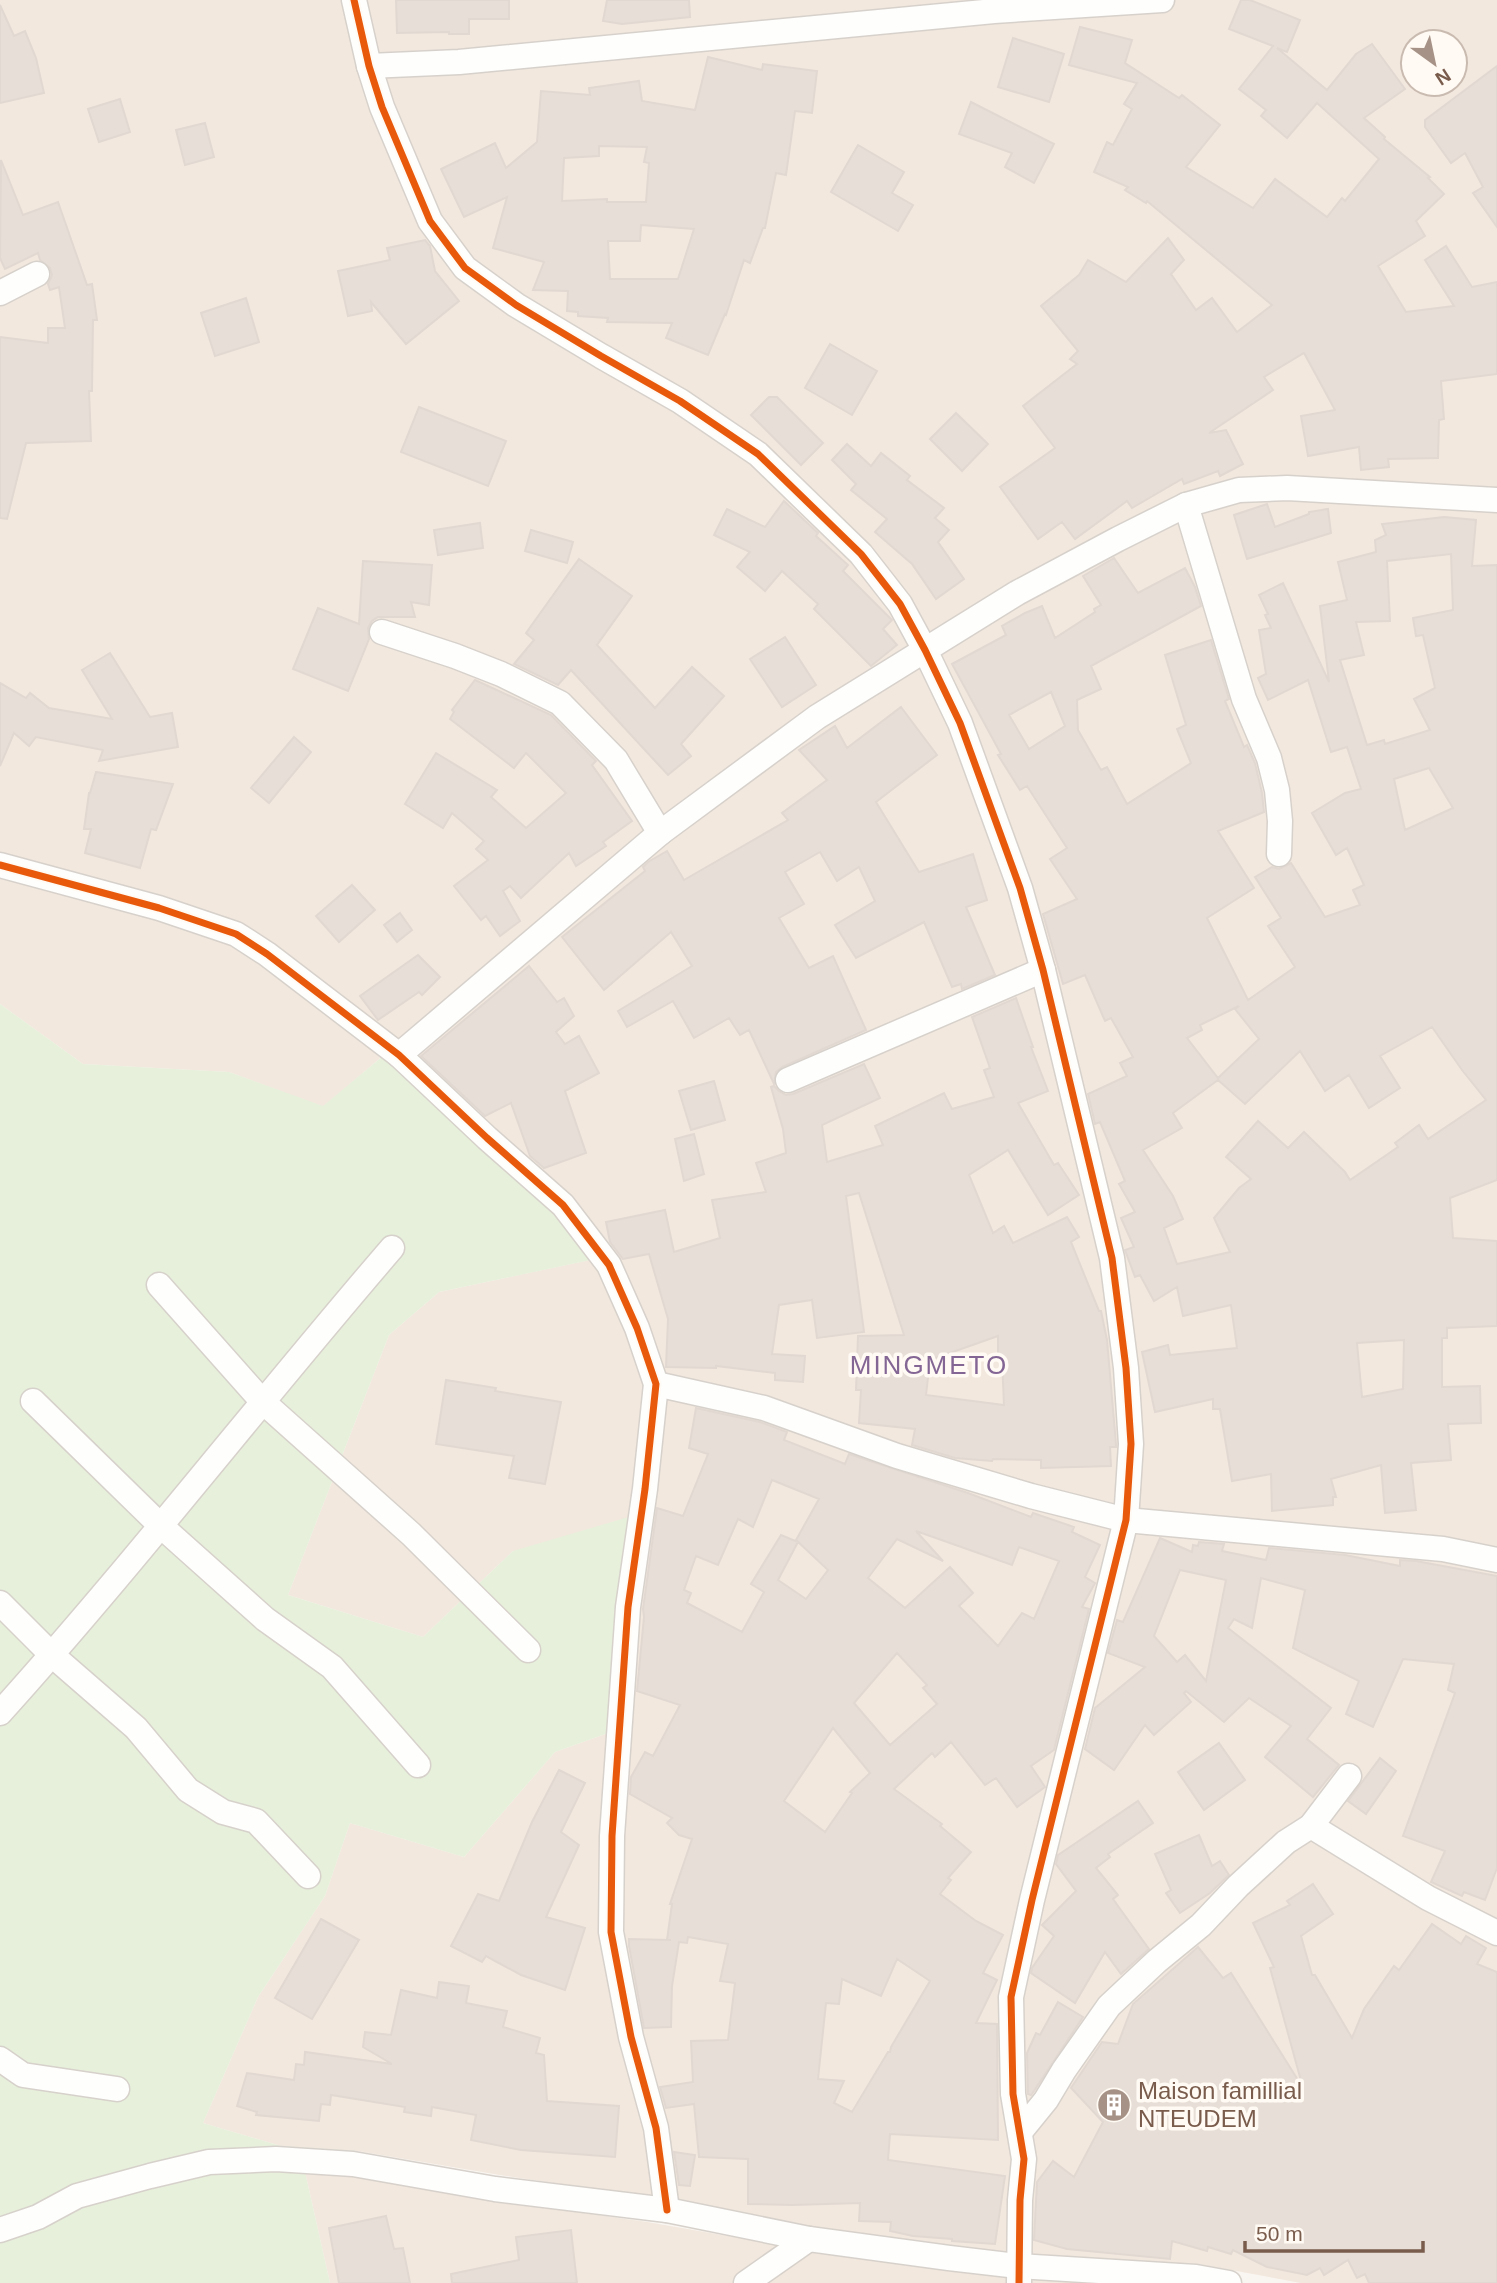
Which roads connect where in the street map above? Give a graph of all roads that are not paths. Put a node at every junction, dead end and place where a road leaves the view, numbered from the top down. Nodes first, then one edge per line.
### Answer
1 (354, 0) edge
2 (1161, 0) edge
3 (369, 66) junction
4 (37, 274) dead end
5 (0, 293) edge
6 (1497, 500) edge
7 (1186, 505) junction
8 (382, 632) dead end
9 (925, 650) junction
10 (660, 833) junction
11 (1279, 854) dead end
12 (0, 865) edge
13 (1043, 970) junction
14 (399, 1055) junction
15 (788, 1080) dead end
16 (392, 1248) dead end
17 (159, 1285) dead end
18 (656, 1384) junction
19 (33, 1401) dead end
20 (262, 1401) junction
21 (1125, 1520) junction
22 (161, 1527) junction
23 (1497, 1560) edge
24 (0, 1603) edge
25 (528, 1650) dead end
26 (52, 1654) junction
27 (0, 1713) edge
28 (418, 1765) dead end
29 (1349, 1776) dead end
30 (1311, 1825) junction
31 (308, 1876) dead end
32 (1497, 1933) edge
33 (0, 2059) edge
34 (117, 2089) dead end
35 (1020, 2132) junction
36 (667, 2210) junction
37 (0, 2230) edge
38 (808, 2239) junction
39 (1019, 2274) edge
40 (746, 2283) edge
41 (1229, 2283) edge

1 - 3 street
2 - 3 street
3 - 9 street
4 - 5 street
6 - 7 street
7 - 9 street
7 - 11 street
8 - 10 street
9 - 10 street
9 - 13 street
10 - 14 street
12 - 14 street
13 - 15 street
13 - 21 street
14 - 18 street
16 - 20 street
17 - 20 street
18 - 21 street
18 - 36 street
19 - 22 street
20 - 22 street
20 - 25 street
21 - 23 street
21 - 35 street
22 - 26 street
22 - 28 street
24 - 26 street
26 - 27 street
26 - 31 street
29 - 30 street
30 - 32 street
30 - 35 street
33 - 34 street
35 - 39 street
36 - 37 street
36 - 38 street
38 - 39 street
38 - 40 street
39 - 41 street

